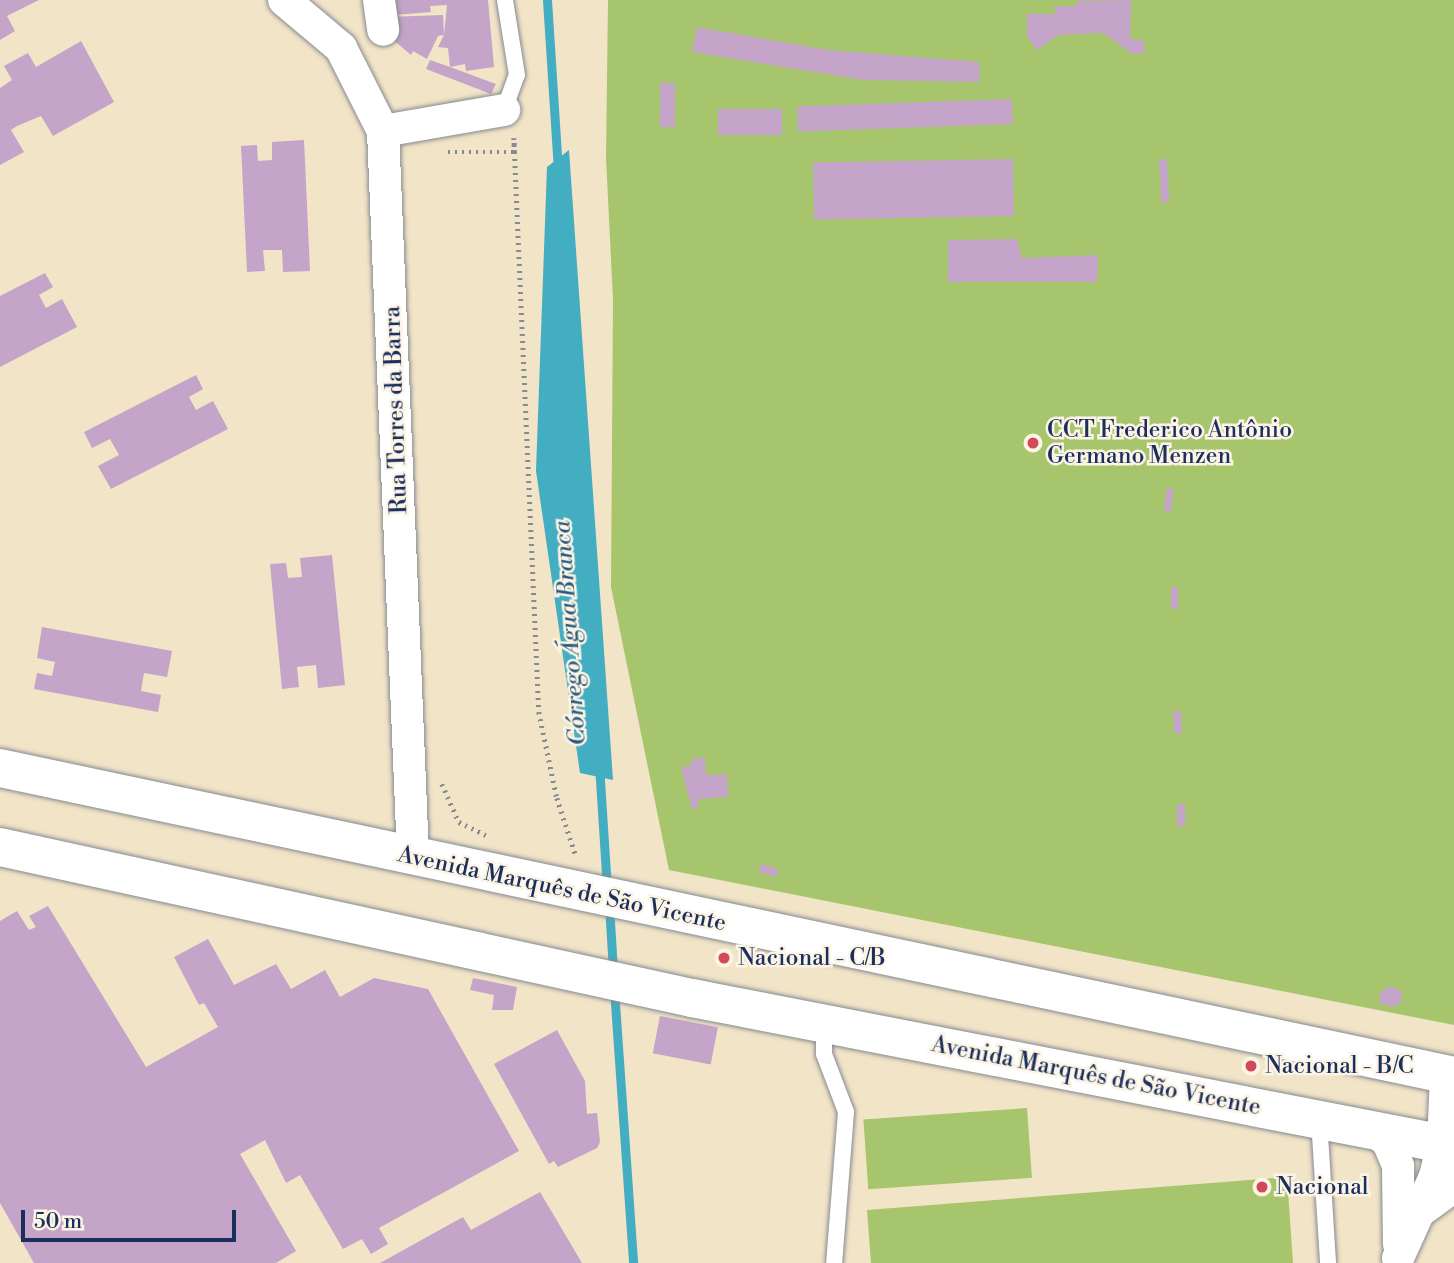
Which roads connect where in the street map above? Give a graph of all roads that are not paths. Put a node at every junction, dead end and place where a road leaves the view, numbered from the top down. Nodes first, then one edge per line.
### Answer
1 (284, 0) edge
2 (505, 0) edge
3 (505, 110) joint
4 (383, 131) junction
5 (0, 768) edge
6 (0, 847) edge
7 (413, 857) junction
8 (824, 1023) junction
9 (1450, 1075) edge
10 (1319, 1119) junction
11 (1376, 1131) junction
12 (1449, 1145) edge
13 (1454, 1183) edge
14 (1422, 1206) junction
15 (1399, 1261) edge
16 (834, 1263) edge
17 (1328, 1263) edge

1 - 4 street, Rua Torres da Barra
2 - 3 lane
3 - 4 street
4 - 7 street, Rua Torres da Barra
5 - 7 main road, Avenida Marquês de São Vicente
6 - 8 main road, Avenida Marquês de São Vicente
7 - 9 main road, Avenida Marquês de São Vicente
8 - 10 main road, Avenida Marquês de São Vicente
8 - 16 lane
9 - 12 street
10 - 11 main road, Avenida Marquês de São Vicente
10 - 17 lane
11 - 12 main road, Avenida Marquês de São Vicente
11 - 15 street
12 - 14 street
13 - 14 main road
14 - 15 street

